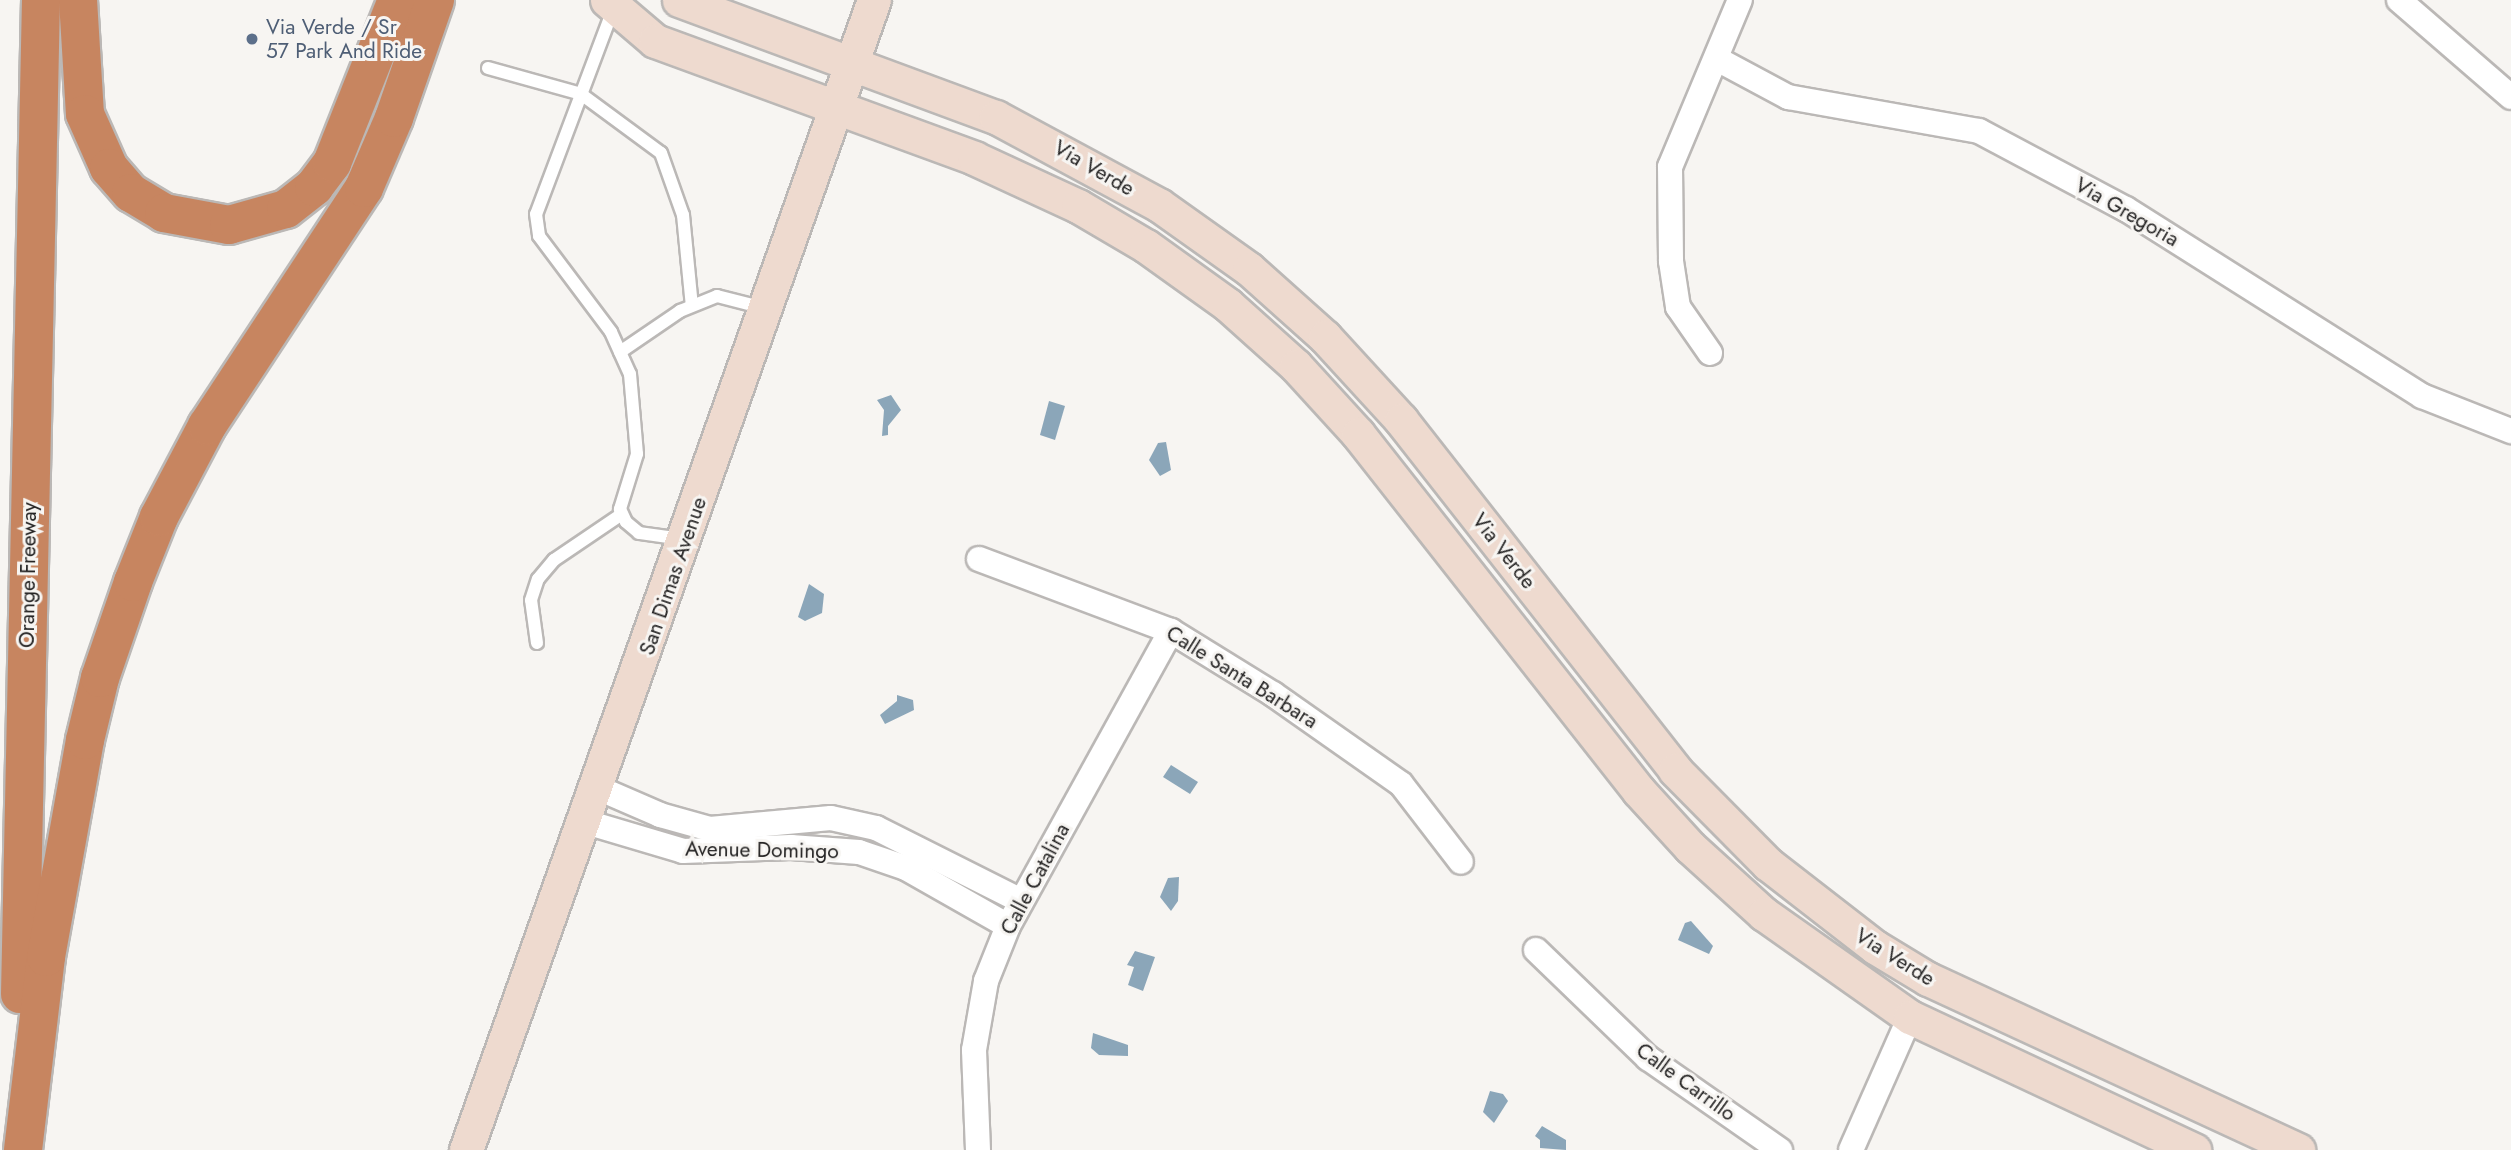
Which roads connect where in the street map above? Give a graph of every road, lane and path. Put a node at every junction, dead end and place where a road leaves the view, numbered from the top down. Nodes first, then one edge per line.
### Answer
1 (41, 0) edge
2 (78, 0) edge
3 (397, 0) edge
4 (435, 0) edge
5 (679, 0) edge
6 (874, 0) edge
7 (1740, 0) edge
8 (2399, 0) edge
9 (618, 1) edge
10 (1717, 59) junction
11 (849, 65) junction
12 (488, 68) dead end
13 (581, 94) junction
14 (2511, 97) edge
15 (834, 107) junction
16 (692, 306) junction
17 (765, 309) junction
18 (620, 352) junction
19 (1710, 353) dead end
20 (2511, 431) edge
21 (622, 514) junction
22 (686, 540) junction
23 (979, 559) dead end
24 (1171, 631) junction
25 (537, 643) dead end
26 (598, 788) junction
27 (586, 821) junction
28 (708, 839) junction
29 (1461, 862) dead end
30 (1021, 901) junction
31 (1008, 926) junction
32 (1536, 950) dead end
33 (1928, 979) junction
34 (1910, 1017) junction
35 (17, 1150) edge
36 (23, 1150) edge
37 (466, 1150) edge
38 (978, 1150) edge
39 (1780, 1150) edge
40 (1851, 1150) edge
41 (2194, 1150) edge
42 (2298, 1150) edge

1 - 35 highway, Orange Freeway
2 - 3 highway
4 - 36 highway
5 - 11 main road, Via Verde
6 - 11 main road, San Dimas Avenue
7 - 10 street
8 - 14 street
9 - 13 lane
9 - 15 main road, Via Verde
10 - 19 street
10 - 20 street, Via Gregoria
11 - 15 main road, San Dimas Avenue
11 - 33 main road, Via Verde
12 - 13 lane
13 - 16 lane
13 - 18 lane
15 - 17 main road, San Dimas Avenue
15 - 34 main road, Via Verde
16 - 17 lane
16 - 18 lane
17 - 22 main road, San Dimas Avenue
18 - 21 lane
21 - 22 lane
21 - 25 lane
22 - 26 main road, San Dimas Avenue
23 - 24 street, Calle Santa Barbara
24 - 29 street, Calle Santa Barbara
24 - 30 street, Calle Catalina
26 - 27 main road, San Dimas Avenue
26 - 28 street, Avenue Domingo
27 - 28 street, Avenue Domingo
27 - 37 main road, San Dimas Avenue
28 - 30 street, Avenue Domingo
28 - 31 street, Avenue Domingo
30 - 31 street, Calle Catalina
31 - 38 street, Calle Catalina
32 - 39 street, Calle Carrillo
33 - 34 main road
33 - 42 main road, Via Verde
34 - 40 street
34 - 41 main road, Via Verde

